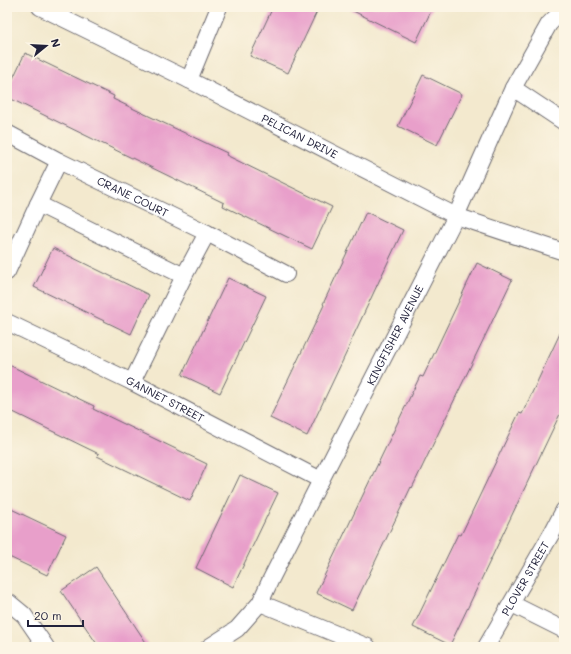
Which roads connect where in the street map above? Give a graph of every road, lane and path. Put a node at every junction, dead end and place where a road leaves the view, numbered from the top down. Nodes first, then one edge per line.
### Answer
1 (40, 7) edge
2 (219, 7) edge
3 (564, 9) edge
4 (189, 80) junction
5 (513, 88) junction
6 (564, 122) edge
7 (7, 133) edge
8 (59, 161) junction
9 (38, 204) junction
10 (456, 216) junction
11 (207, 233) junction
12 (564, 252) edge
13 (7, 272) edge
14 (286, 274) dead end
15 (184, 276) junction
16 (7, 322) edge
17 (132, 382) junction
18 (321, 480) junction
19 (564, 510) edge
20 (7, 601) edge
21 (260, 603) junction
22 (512, 604) junction
23 (564, 630) edge
24 (46, 647) edge
25 (208, 647) edge
26 (368, 647) edge
27 (486, 647) edge

1 - 4 street, PELICAN DRIVE
2 - 4 street
3 - 5 street, KINGFISHER AVENUE
4 - 10 street, PELICAN DRIVE
5 - 6 street
5 - 10 street, KINGFISHER AVENUE
7 - 8 street, CRANE COURT
8 - 9 street
8 - 11 street, CRANE COURT
9 - 13 street
9 - 15 street
10 - 12 street, PELICAN DRIVE
10 - 18 street, KINGFISHER AVENUE
11 - 14 street, CRANE COURT
11 - 15 street
15 - 17 street
16 - 17 street, GANNET STREET
17 - 18 street, GANNET STREET
18 - 21 street, KINGFISHER AVENUE
19 - 22 street, PLOVER STREET
20 - 24 street
21 - 25 street, KINGFISHER AVENUE
21 - 26 street
22 - 23 street
22 - 27 street, PLOVER STREET

